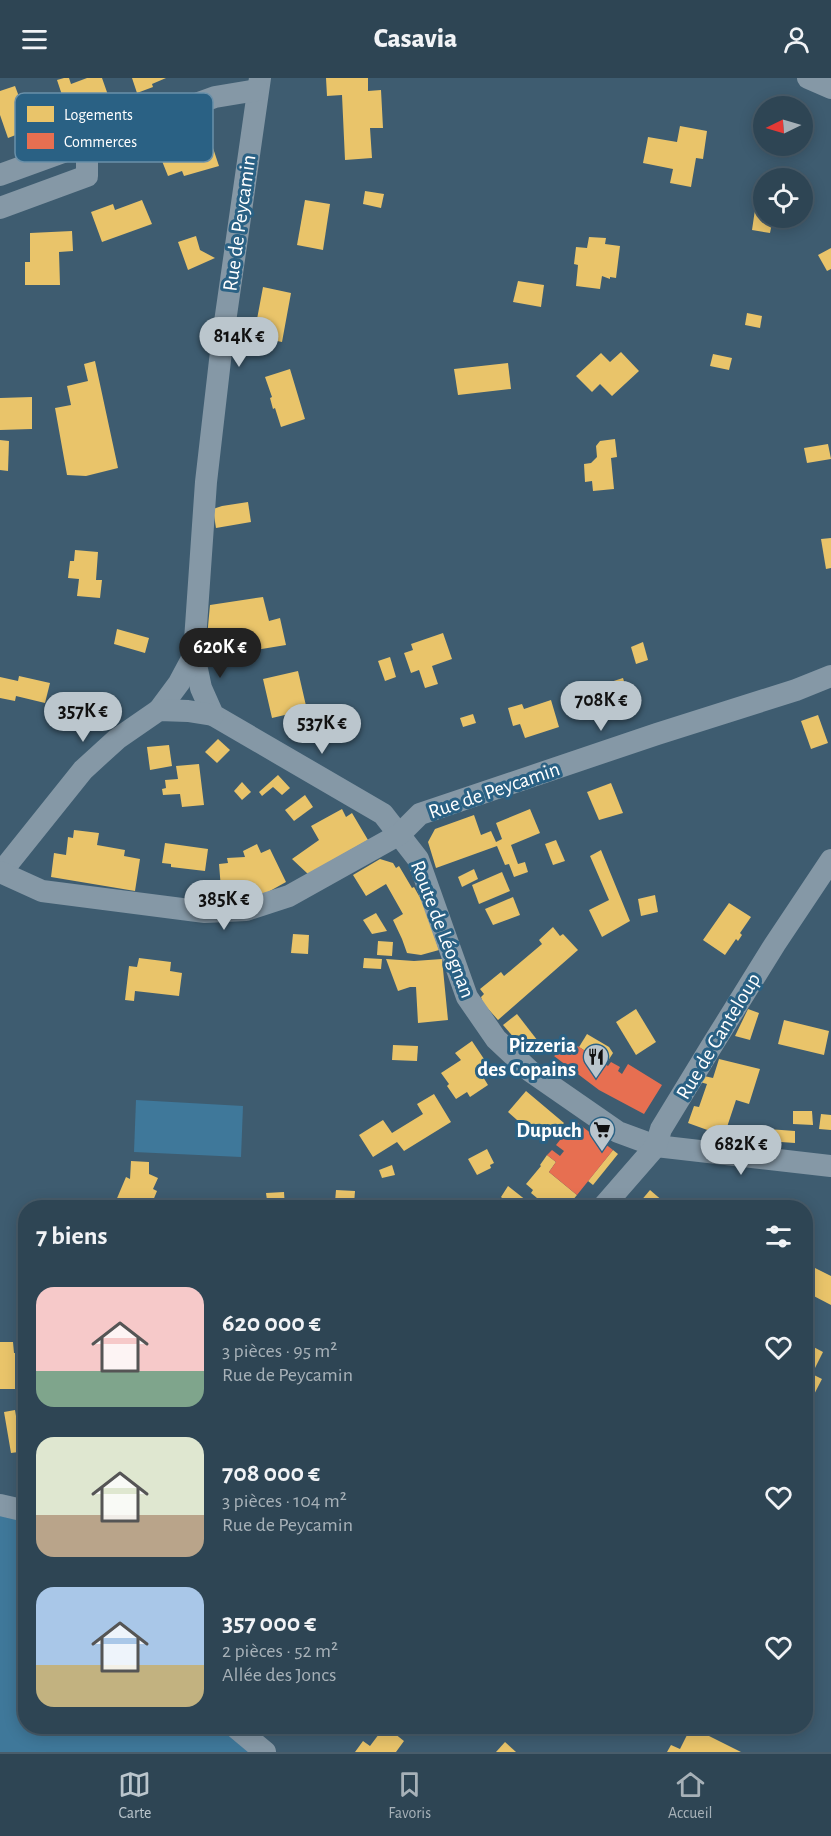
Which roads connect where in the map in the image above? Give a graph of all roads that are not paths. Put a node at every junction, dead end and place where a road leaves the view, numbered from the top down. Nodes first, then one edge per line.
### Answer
1 (808, 78) edge
2 (259, 84) edge
3 (831, 88) edge
4 (213, 98) edge
5 (35, 162) edge
6 (87, 162) edge
7 (0, 175) edge
8 (0, 208) edge
9 (194, 655) junction
10 (831, 676) edge
11 (159, 710) junction
12 (213, 715) junction
13 (400, 834) junction
14 (831, 860) edge
15 (1, 872) edge
16 (656, 1146) junction
17 (831, 1166) edge
18 (609, 1200) edge
19 (0, 1505) edge
20 (18, 1509) edge
21 (244, 1734) edge
22 (265, 1752) edge

1 - 3 street
2 - 4 street
2 - 9 street, Rue de Peycamin
5 - 7 street
6 - 8 street
9 - 11 street, Rue de Peycamin
9 - 12 street, Rue de Peycamin
10 - 13 street, Rue de Peycamin
11 - 12 street
11 - 15 street
12 - 13 street
13 - 15 street, Route de Léognan
13 - 16 street, Route de Léognan
14 - 16 street, Rue de Canteloup
16 - 17 street, Route de Léognan
16 - 18 street, Rue de Canteloup
19 - 20 street
21 - 22 street

